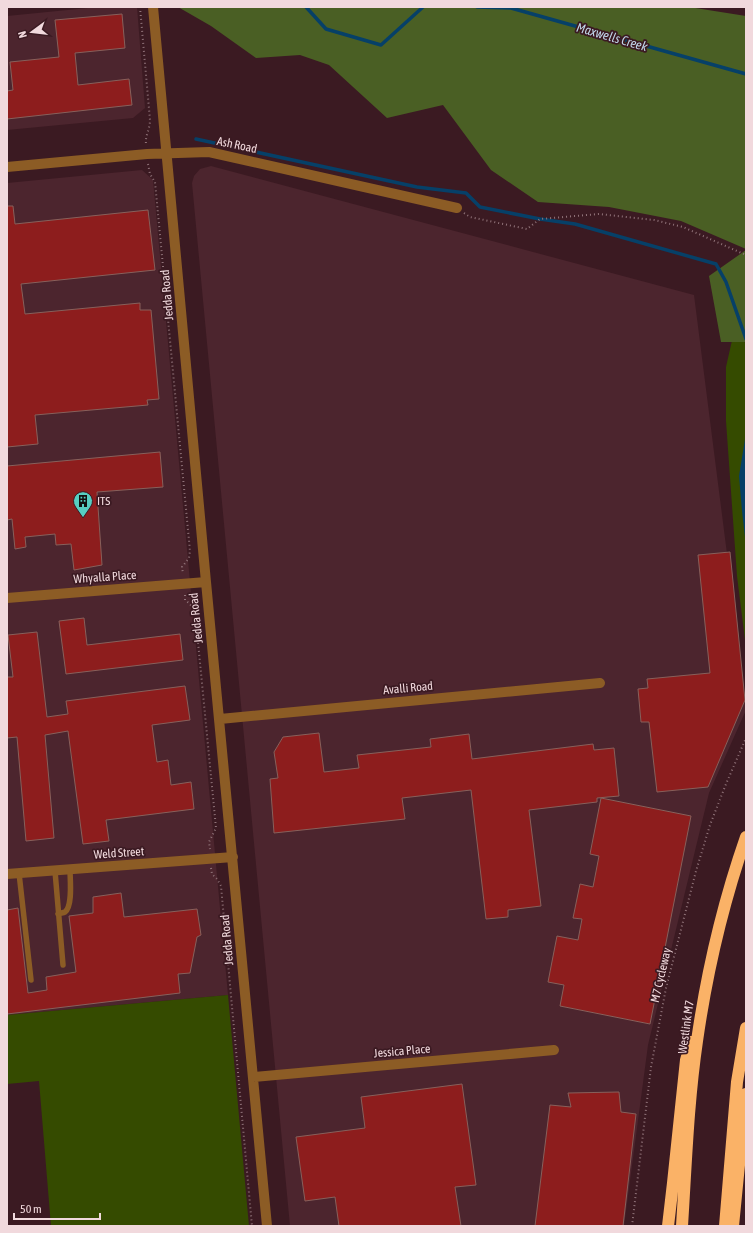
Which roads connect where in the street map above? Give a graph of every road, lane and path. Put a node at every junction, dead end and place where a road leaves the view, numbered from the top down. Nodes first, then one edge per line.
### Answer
1 (140, 7) edge
2 (153, 7) edge
3 (145, 137) dead end
4 (167, 153) junction
5 (7, 167) edge
6 (148, 169) dead end
7 (457, 208) joint
8 (746, 255) edge
9 (182, 567) dead end
10 (206, 582) junction
11 (7, 598) edge
12 (185, 600) dead end
13 (600, 683) dead end
14 (220, 719) junction
15 (746, 738) edge
16 (746, 837) edge
17 (209, 842) dead end
18 (233, 857) junction
19 (70, 870) junction
20 (54, 871) junction
21 (7, 874) edge
22 (19, 874) junction
23 (212, 874) dead end
24 (58, 914) junction
25 (62, 964) dead end
26 (31, 980) dead end
27 (706, 985) junction
28 (746, 1028) edge
29 (554, 1050) dead end
30 (253, 1077) junction
31 (746, 1094) edge
32 (252, 1226) edge
33 (267, 1226) edge
34 (632, 1226) edge
35 (668, 1226) edge
36 (682, 1226) edge
37 (724, 1226) edge
38 (733, 1226) edge

1 - 3 path
2 - 4 street, Jedda Road
4 - 5 street, Ash Road
4 - 7 street, Ash Road
4 - 10 street, Jedda Road
6 - 9 path
7 - 8 path
10 - 11 street, Whyalla Place
10 - 14 street, Jedda Road
12 - 17 path
13 - 14 street, Avalli Road
14 - 18 street, Jedda Road
15 - 34 path, M7 Cycleway
16 - 27 highway, Westlink M7
18 - 19 street, Weld Street
18 - 30 street, Jedda Road
19 - 20 street, Weld Street
19 - 24 lane
20 - 22 street, Weld Street
20 - 24 lane
21 - 22 street, Weld Street
22 - 26 lane
23 - 32 path
24 - 25 lane
27 - 35 highway
27 - 36 highway, Westlink M7
28 - 37 highway
29 - 30 street, Jessica Place
30 - 33 street, Jedda Road
31 - 38 highway

